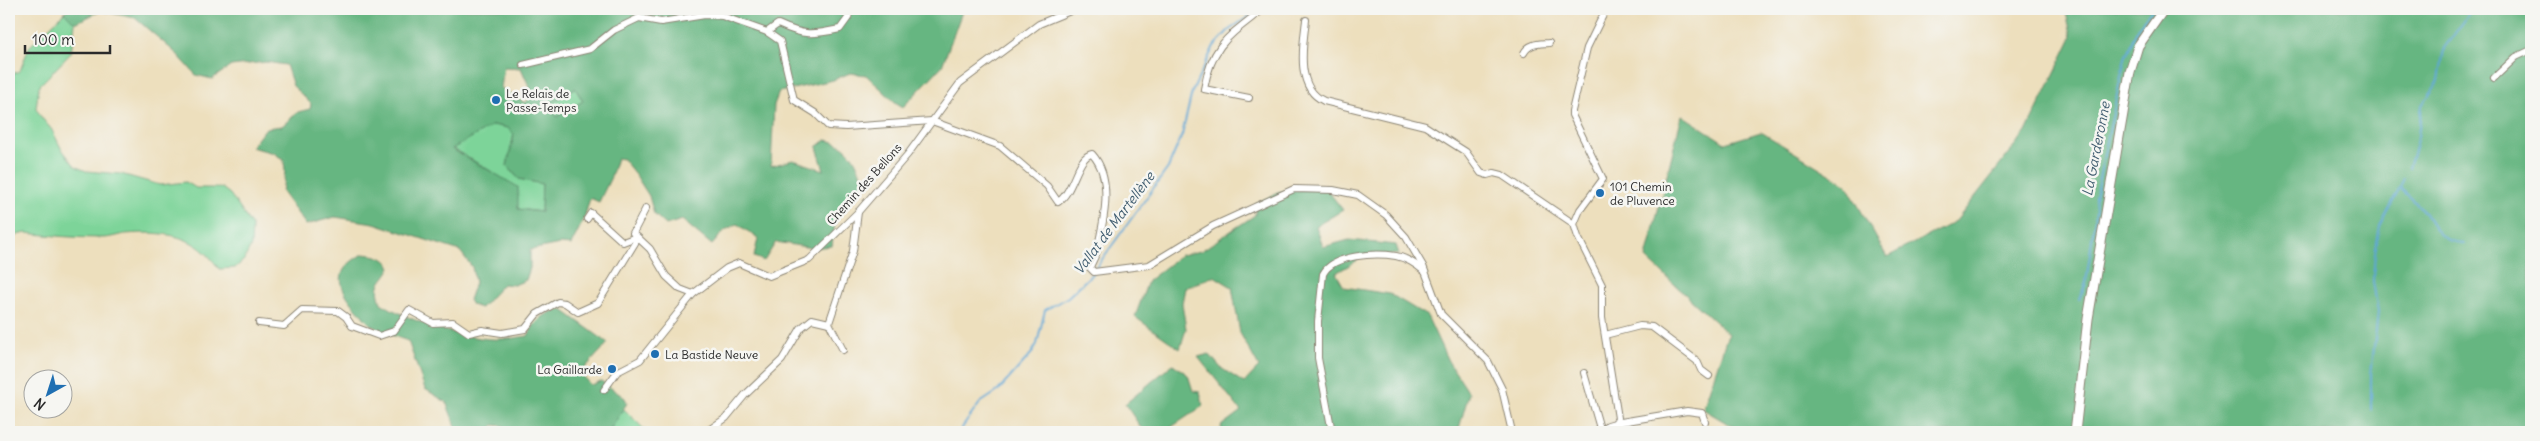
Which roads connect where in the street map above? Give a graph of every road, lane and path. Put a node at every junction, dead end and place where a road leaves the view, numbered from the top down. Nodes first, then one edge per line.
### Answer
1 (850, 9) edge
2 (1075, 9) edge
3 (1262, 9) edge
4 (1606, 9) edge
5 (2164, 9) edge
6 (1306, 20) dead end
7 (767, 32) junction
8 (1549, 43) dead end
9 (2531, 50) edge
10 (1524, 53) dead end
11 (523, 65) dead end
12 (2494, 78) dead end
13 (1249, 98) dead end
14 (932, 121) junction
15 (646, 208) dead end
16 (858, 212) junction
17 (587, 219) dead end
18 (1574, 224) junction
19 (637, 238) junction
20 (1426, 273) junction
21 (693, 294) junction
22 (828, 323) junction
23 (259, 324) dead end
24 (1604, 335) junction
25 (843, 350) dead end
26 (1584, 373) dead end
27 (1709, 376) dead end
28 (604, 390) dead end
29 (1705, 422) dead end
30 (1615, 423) junction
31 (706, 432) edge
32 (1332, 432) edge
33 (1512, 432) edge
34 (1601, 432) edge
35 (2075, 432) edge

1 - 7 street
2 - 14 street, Chemin des Bellons
3 - 13 street
4 - 18 street
5 - 35 main road
6 - 18 street
7 - 11 street
7 - 14 street
8 - 10 street
9 - 12 street
14 - 16 street, Chemin des Bellons
14 - 20 street
15 - 19 street
16 - 21 street, Chemin des Bellons
16 - 22 street
17 - 19 street
18 - 24 street
19 - 21 street
19 - 23 street
20 - 32 street
20 - 33 street
21 - 28 street, Chemin des Bellons
22 - 25 street
22 - 31 street
24 - 27 street
24 - 30 street
26 - 34 street
29 - 30 street
30 - 34 street

